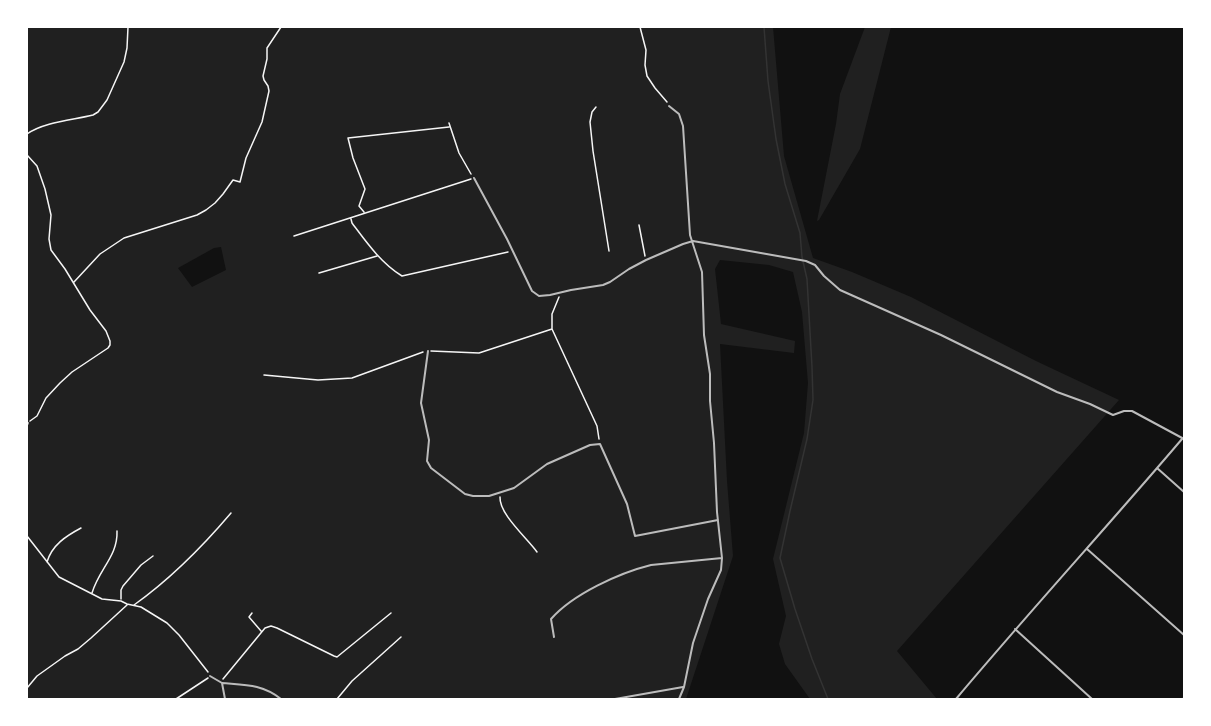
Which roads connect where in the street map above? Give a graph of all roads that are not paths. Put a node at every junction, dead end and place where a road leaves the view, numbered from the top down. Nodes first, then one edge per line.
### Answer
1 (669, 106) road end
2 (474, 178) road end
3 (693, 241) junction
4 (428, 351) road end
5 (1183, 439) edge
6 (1157, 468) junction
7 (1184, 492) edge
8 (718, 520) junction
9 (1088, 549) junction
10 (722, 558) junction
11 (1015, 629) junction
12 (1184, 634) edge
13 (554, 637) dead end
14 (210, 676) road end
15 (221, 682) junction
16 (684, 687) junction
17 (225, 699) edge
18 (281, 699) edge
19 (615, 699) edge
20 (679, 699) edge
21 (956, 699) edge
22 (1092, 699) edge

1 - 3 street
2 - 3 street
3 - 5 street
3 - 8 street
4 - 8 street
5 - 6 street
6 - 7 street
6 - 9 street
8 - 10 street
9 - 11 street
9 - 12 street
10 - 13 street
10 - 16 street
11 - 21 street
11 - 22 street
14 - 15 street
15 - 17 street
15 - 18 street
16 - 19 street
16 - 20 street

